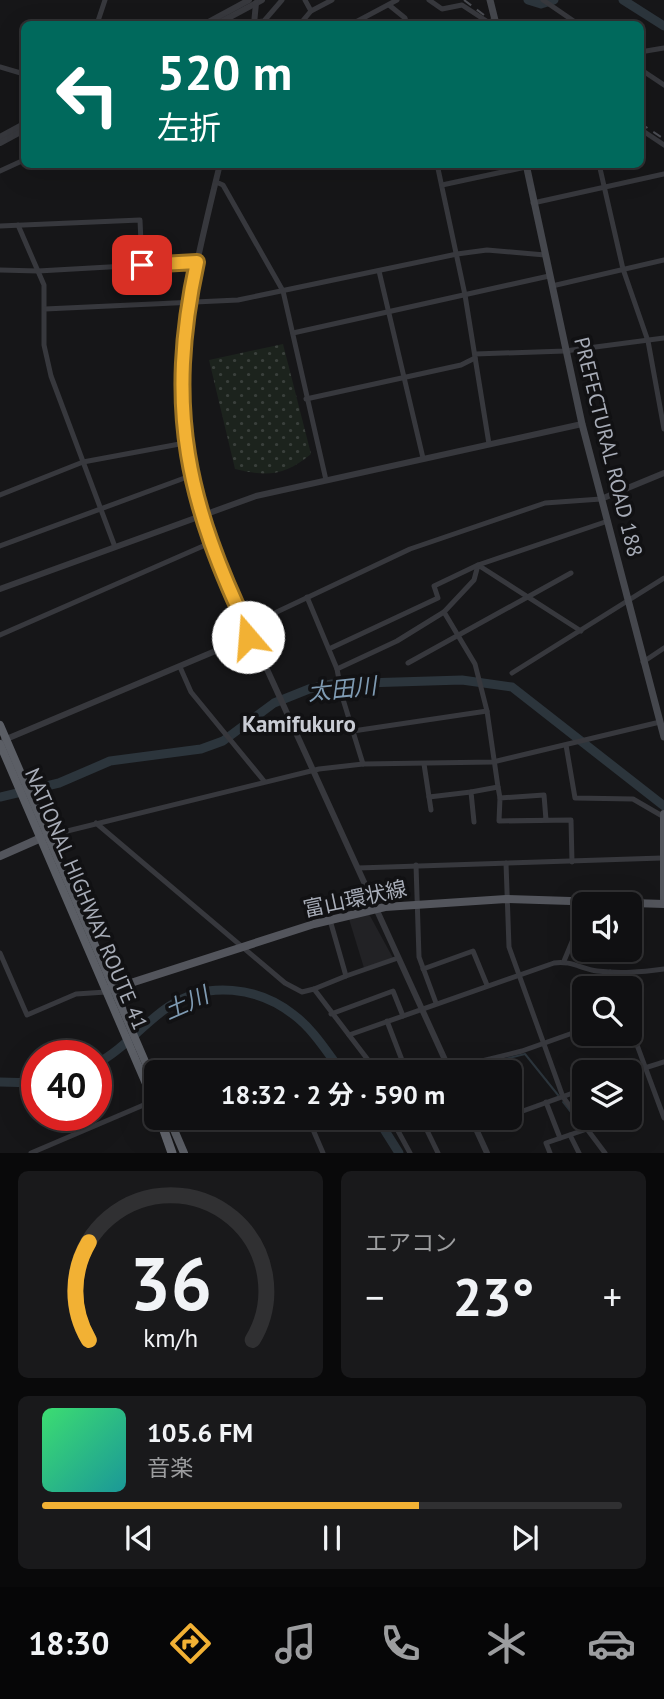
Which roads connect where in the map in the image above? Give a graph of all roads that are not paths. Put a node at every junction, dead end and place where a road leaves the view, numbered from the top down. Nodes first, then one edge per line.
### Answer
1 (105, 0) edge
2 (282, 0) edge
3 (305, 0) edge
4 (332, 0) edge
5 (397, 0) edge
6 (429, 0) edge
7 (490, 0) edge
8 (543, 0) edge
9 (256, 1) edge
10 (389, 5) junction
11 (310, 11) junction
12 (98, 21) edge
13 (212, 21) edge
14 (222, 21) edge
15 (255, 21) edge
16 (264, 21) edge
17 (302, 21) edge
18 (358, 21) edge
19 (406, 21) edge
20 (488, 21) edge
21 (493, 21) edge
22 (574, 21) edge
23 (664, 48) edge
24 (644, 51) edge
25 (0, 67) edge
26 (644, 72) edge
27 (21, 73) edge
28 (664, 85) edge
29 (21, 126) edge
30 (21, 132) edge
31 (644, 132) edge
32 (0, 137) edge
33 (0, 144) edge
34 (664, 145) edge
35 (21, 161) edge
36 (219, 168) edge
37 (438, 168) edge
38 (517, 168) edge
39 (526, 168) edge
40 (600, 168) edge
41 (0, 171) edge
42 (664, 174) edge
43 (216, 183) junction
44 (442, 185) junction
45 (604, 188) junction
46 (533, 203) junction
47 (18, 225) junction
48 (0, 226) edge
49 (457, 254) junction
50 (545, 255) junction
51 (664, 260) edge
52 (197, 262) junction
53 (142, 265) junction
54 (623, 269) junction
55 (0, 270) edge
56 (38, 271) junction
57 (379, 271) junction
58 (550, 276) junction
59 (552, 286) junction
60 (283, 290) junction
61 (465, 295) junction
62 (188, 302) junction
63 (45, 309) junction
64 (389, 312) junction
65 (293, 333) junction
66 (664, 338) edge
67 (648, 341) junction
68 (565, 351) junction
69 (475, 356) junction
70 (404, 377) junction
71 (306, 399) junction
72 (662, 408) edge
73 (582, 424) junction
74 (664, 429) edge
75 (185, 443) junction
76 (489, 444) junction
77 (423, 458) junction
78 (83, 462) junction
79 (664, 473) edge
80 (190, 476) junction
81 (326, 480) junction
82 (0, 495) edge
83 (601, 499) junction
84 (100, 509) junction
85 (201, 516) junction
86 (608, 521) junction
87 (210, 543) junction
88 (0, 546) edge
89 (115, 547) junction
90 (478, 565) junction
91 (571, 573) dead end
92 (664, 578) edge
93 (0, 589) edge
94 (307, 597) junction
95 (525, 598) junction
96 (629, 602) junction
97 (444, 612) junction
98 (247, 626) junction
99 (581, 631) junction
100 (458, 634) junction
101 (0, 635) edge
102 (251, 636) junction
103 (331, 648) junction
104 (664, 648) edge
105 (643, 662) junction
106 (408, 663) dead end
107 (180, 667) junction
108 (337, 669) junction
109 (512, 673) dead end
110 (487, 711) junction
111 (660, 722) junction
112 (0, 725) edge
113 (353, 731) junction
114 (664, 737) edge
115 (2, 741) edge
116 (566, 745) junction
117 (493, 762) junction
118 (363, 764) junction
119 (424, 764) junction
120 (313, 770) junction
121 (264, 781) junction
122 (498, 787) junction
123 (471, 792) junction
124 (429, 797) junction
125 (500, 798) junction
126 (431, 810) dead end
127 (664, 816) edge
128 (546, 820) junction
129 (474, 822) dead end
130 (96, 823) junction
131 (44, 837) junction
132 (0, 856) edge
133 (662, 858) junction
134 (572, 862) junction
135 (506, 863) junction
136 (416, 865) junction
137 (358, 868) junction
138 (506, 899) junction
139 (572, 902) edge
140 (417, 903) junction
141 (642, 903) edge
142 (664, 903) edge
143 (376, 908) junction
144 (330, 920) junction
145 (572, 942) edge
146 (242, 947) junction
147 (0, 953) edge
148 (398, 958) junction
149 (564, 961) junction
150 (423, 969) junction
151 (664, 969) edge
152 (610, 972) junction
153 (519, 974) junction
154 (346, 976) junction
155 (611, 976) edge
156 (487, 985) junction
157 (314, 989) junction
158 (109, 990) junction
159 (436, 1003) junction
160 (422, 1009) junction
161 (331, 1014) junction
162 (403, 1016) junction
163 (387, 1021) junction
164 (572, 1033) edge
165 (349, 1035) junction
166 (545, 1043) junction
167 (637, 1046) edge
168 (139, 1059) junction
169 (368, 1060) edge
170 (402, 1060) edge
171 (445, 1060) edge
172 (487, 1060) edge
173 (664, 1062) edge
174 (144, 1067) edge
175 (645, 1067) junction
176 (642, 1068) edge
177 (144, 1074) edge
178 (572, 1093) edge
179 (562, 1097) junction
180 (546, 1102) junction
181 (144, 1108) edge
182 (572, 1110) edge
183 (522, 1111) edge
184 (664, 1118) edge
185 (165, 1130) edge
186 (174, 1130) edge
187 (312, 1130) edge
188 (398, 1130) edge
189 (427, 1130) edge
190 (477, 1130) edge
191 (584, 1130) edge
192 (588, 1130) edge
193 (570, 1135) junction
194 (560, 1138) junction
195 (31, 1153) edge
196 (174, 1153) edge
197 (184, 1153) edge
198 (323, 1153) edge
199 (410, 1153) edge
200 (438, 1153) edge
201 (487, 1153) edge
202 (550, 1153) edge
203 (579, 1153) edge
204 (605, 1153) edge

1 - 12 street
2 - 16 street
3 - 11 street
4 - 11 street
5 - 10 street
6 - 20 street
7 - 21 main road
8 - 22 street
9 - 13 street
9 - 14 street
9 - 15 street
10 - 18 street
10 - 19 street
11 - 17 street
23 - 24 street
25 - 27 street
26 - 28 street
29 - 32 street
30 - 33 street
31 - 34 street
35 - 41 street
36 - 43 street
37 - 44 street
38 - 44 street
39 - 46 main road, PREFECTURAL ROAD 188
40 - 45 street
42 - 45 street
43 - 52 street
43 - 60 street
44 - 49 street
45 - 46 street
45 - 54 street
46 - 50 main road, PREFECTURAL ROAD 188
47 - 48 street
47 - 53 street
47 - 56 street
49 - 50 street
49 - 57 street
49 - 61 street
50 - 58 main road, PREFECTURAL ROAD 188
51 - 54 street
52 - 53 street
52 - 62 street
53 - 56 street
54 - 59 street
54 - 67 street
55 - 56 street
56 - 63 street
57 - 60 street
57 - 64 street
58 - 59 main road, PREFECTURAL ROAD 188
58 - 61 street
59 - 68 main road, PREFECTURAL ROAD 188
60 - 62 street
60 - 65 street
61 - 64 street
61 - 69 street
62 - 63 street
62 - 75 street
63 - 78 street
64 - 65 street
64 - 70 street
65 - 71 street
66 - 67 street
67 - 68 street
67 - 72 street
68 - 69 street
68 - 73 main road, PREFECTURAL ROAD 188
69 - 70 street
69 - 76 street
70 - 71 street
70 - 77 street
71 - 81 street
72 - 74 street
73 - 76 street
73 - 83 main road, PREFECTURAL ROAD 188
75 - 78 street
75 - 80 street
76 - 77 street
77 - 81 street
78 - 82 street
78 - 84 street
79 - 83 street
80 - 84 street
80 - 85 street
81 - 85 street
83 - 86 main road, PREFECTURAL ROAD 188
83 - 94 street
84 - 88 street
84 - 89 street
85 - 87 street
85 - 89 street
86 - 90 street
86 - 96 main road, PREFECTURAL ROAD 188
87 - 98 street
87 - 101 street
89 - 93 street
90 - 95 street
90 - 97 street
90 - 103 street
91 - 95 street
92 - 96 street
94 - 98 street
94 - 103 street
95 - 99 street
95 - 100 street
96 - 99 street
96 - 105 main road, PREFECTURAL ROAD 188
97 - 100 street
97 - 108 street
98 - 102 street
99 - 109 street
100 - 106 street
100 - 110 street
102 - 107 street
102 - 120 street
103 - 108 street
104 - 105 street
105 - 111 main road, PREFECTURAL ROAD 188
107 - 115 street
107 - 121 street
108 - 113 street
110 - 113 street
110 - 117 street
111 - 114 main road, PREFECTURAL ROAD 188
111 - 116 street
112 - 115 highway, NATIONAL HIGHWAY ROUTE 41
113 - 118 street
115 - 131 highway, NATIONAL HIGHWAY ROUTE 41
116 - 117 street
116 - 127 street
117 - 119 street
117 - 122 street
118 - 119 street
118 - 120 street
119 - 124 street
120 - 121 street
120 - 137 street
121 - 130 street
122 - 123 street
122 - 125 street
123 - 124 street
123 - 129 street
124 - 126 street
125 - 128 street
125 - 128 street
127 - 133 main road
128 - 134 street
130 - 131 street
130 - 146 street
131 - 132 main road
131 - 158 highway, NATIONAL HIGHWAY ROUTE 41
133 - 134 street
133 - 142 main road
134 - 135 street
135 - 136 street
135 - 138 street
136 - 137 street
136 - 140 street
137 - 143 street
138 - 139 main road, 富山環状線
138 - 140 main road, 富山環状線
138 - 153 street
140 - 143 main road, 富山環状線
140 - 150 street
141 - 142 main road, 富山環状線
143 - 144 main road, 富山環状線
143 - 148 street
144 - 146 main road, 富山環状線
144 - 154 street
145 - 149 street
146 - 157 street
146 - 158 main road, 富山環状線
147 - 158 street
148 - 154 street
148 - 160 street
149 - 152 street
149 - 153 street
150 - 156 street
150 - 159 street
151 - 152 street
152 - 155 street
153 - 156 street
153 - 166 street
154 - 157 street
156 - 159 street
157 - 161 street
158 - 168 highway, NATIONAL HIGHWAY ROUTE 41
159 - 160 street
160 - 162 street
160 - 171 street
161 - 162 street
161 - 165 street
162 - 163 street
163 - 165 street
163 - 170 street
164 - 166 street
165 - 169 street
166 - 172 street
166 - 179 street
167 - 175 street
168 - 174 highway, NATIONAL HIGHWAY ROUTE 41
168 - 177 highway, NATIONAL HIGHWAY ROUTE 41
173 - 175 street
175 - 176 street
175 - 184 street
178 - 179 street
179 - 180 street
179 - 182 street
180 - 183 street
180 - 194 street
181 - 195 street
185 - 196 highway
186 - 197 highway
187 - 198 street
188 - 199 street
189 - 200 street
190 - 201 street
191 - 193 street
192 - 204 street
193 - 194 street
193 - 203 street
194 - 202 street

